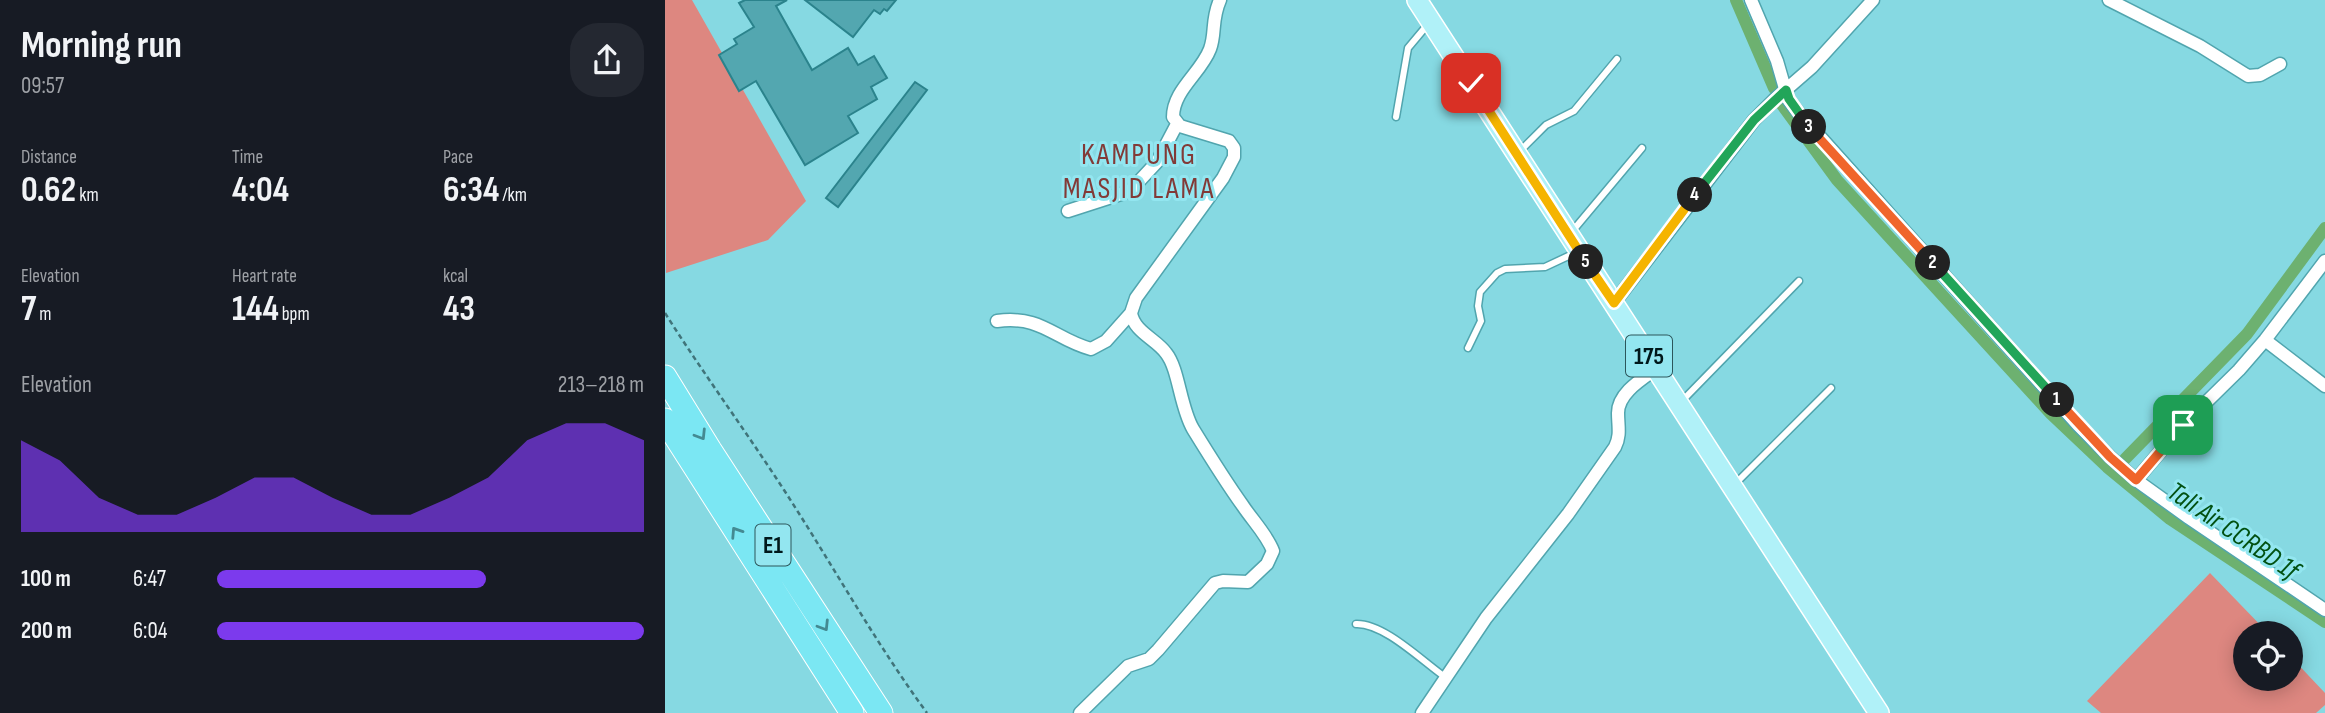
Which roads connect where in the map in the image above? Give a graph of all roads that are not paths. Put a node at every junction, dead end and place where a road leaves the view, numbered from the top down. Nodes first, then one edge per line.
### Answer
1 (1220, 0) edge
2 (1417, 0) edge
3 (1751, 0) edge
4 (1873, 0) edge
5 (2109, 0) edge
6 (1431, 21) junction
7 (1617, 59) dead end
8 (2280, 64) dead end
9 (1786, 90) junction
10 (1396, 117) dead end
11 (1177, 124) junction
12 (1642, 148) dead end
13 (1516, 155) junction
14 (1068, 211) dead end
15 (1574, 243) junction
16 (2325, 261) edge
17 (1799, 281) dead end
18 (1614, 303) junction
19 (1131, 313) junction
20 (997, 321) dead end
21 (2265, 340) junction
22 (1468, 348) dead end
23 (1657, 368) junction
24 (665, 377) edge
25 (2325, 386) edge
26 (1831, 388) dead end
27 (1680, 403) junction
28 (665, 420) edge
29 (2136, 480) junction
30 (1733, 487) junction
31 (2325, 610) edge
32 (1356, 624) dead end
33 (1446, 678) junction
34 (852, 713) edge
35 (881, 713) edge
36 (1080, 713) edge
37 (1422, 713) edge
38 (1879, 713) edge

1 - 11 street
2 - 6 main road, 175
3 - 9 street
4 - 9 street
5 - 8 street
6 - 10 lane
6 - 13 main road, 175
7 - 13 lane
9 - 18 street
9 - 29 street
11 - 14 street
11 - 19 street
12 - 15 lane
13 - 15 main road, 175
15 - 18 main road, 175
15 - 22 lane
16 - 21 street
17 - 27 lane
18 - 23 main road, 175
19 - 20 street
19 - 36 street
21 - 25 street
21 - 29 street
23 - 27 main road, 175
23 - 33 street
24 -> 35 highway, E1
26 - 30 lane
27 - 30 main road, 175
34 -> 28 highway, E1
29 - 31 street
30 - 38 main road, 175
32 - 33 lane
33 - 37 street

